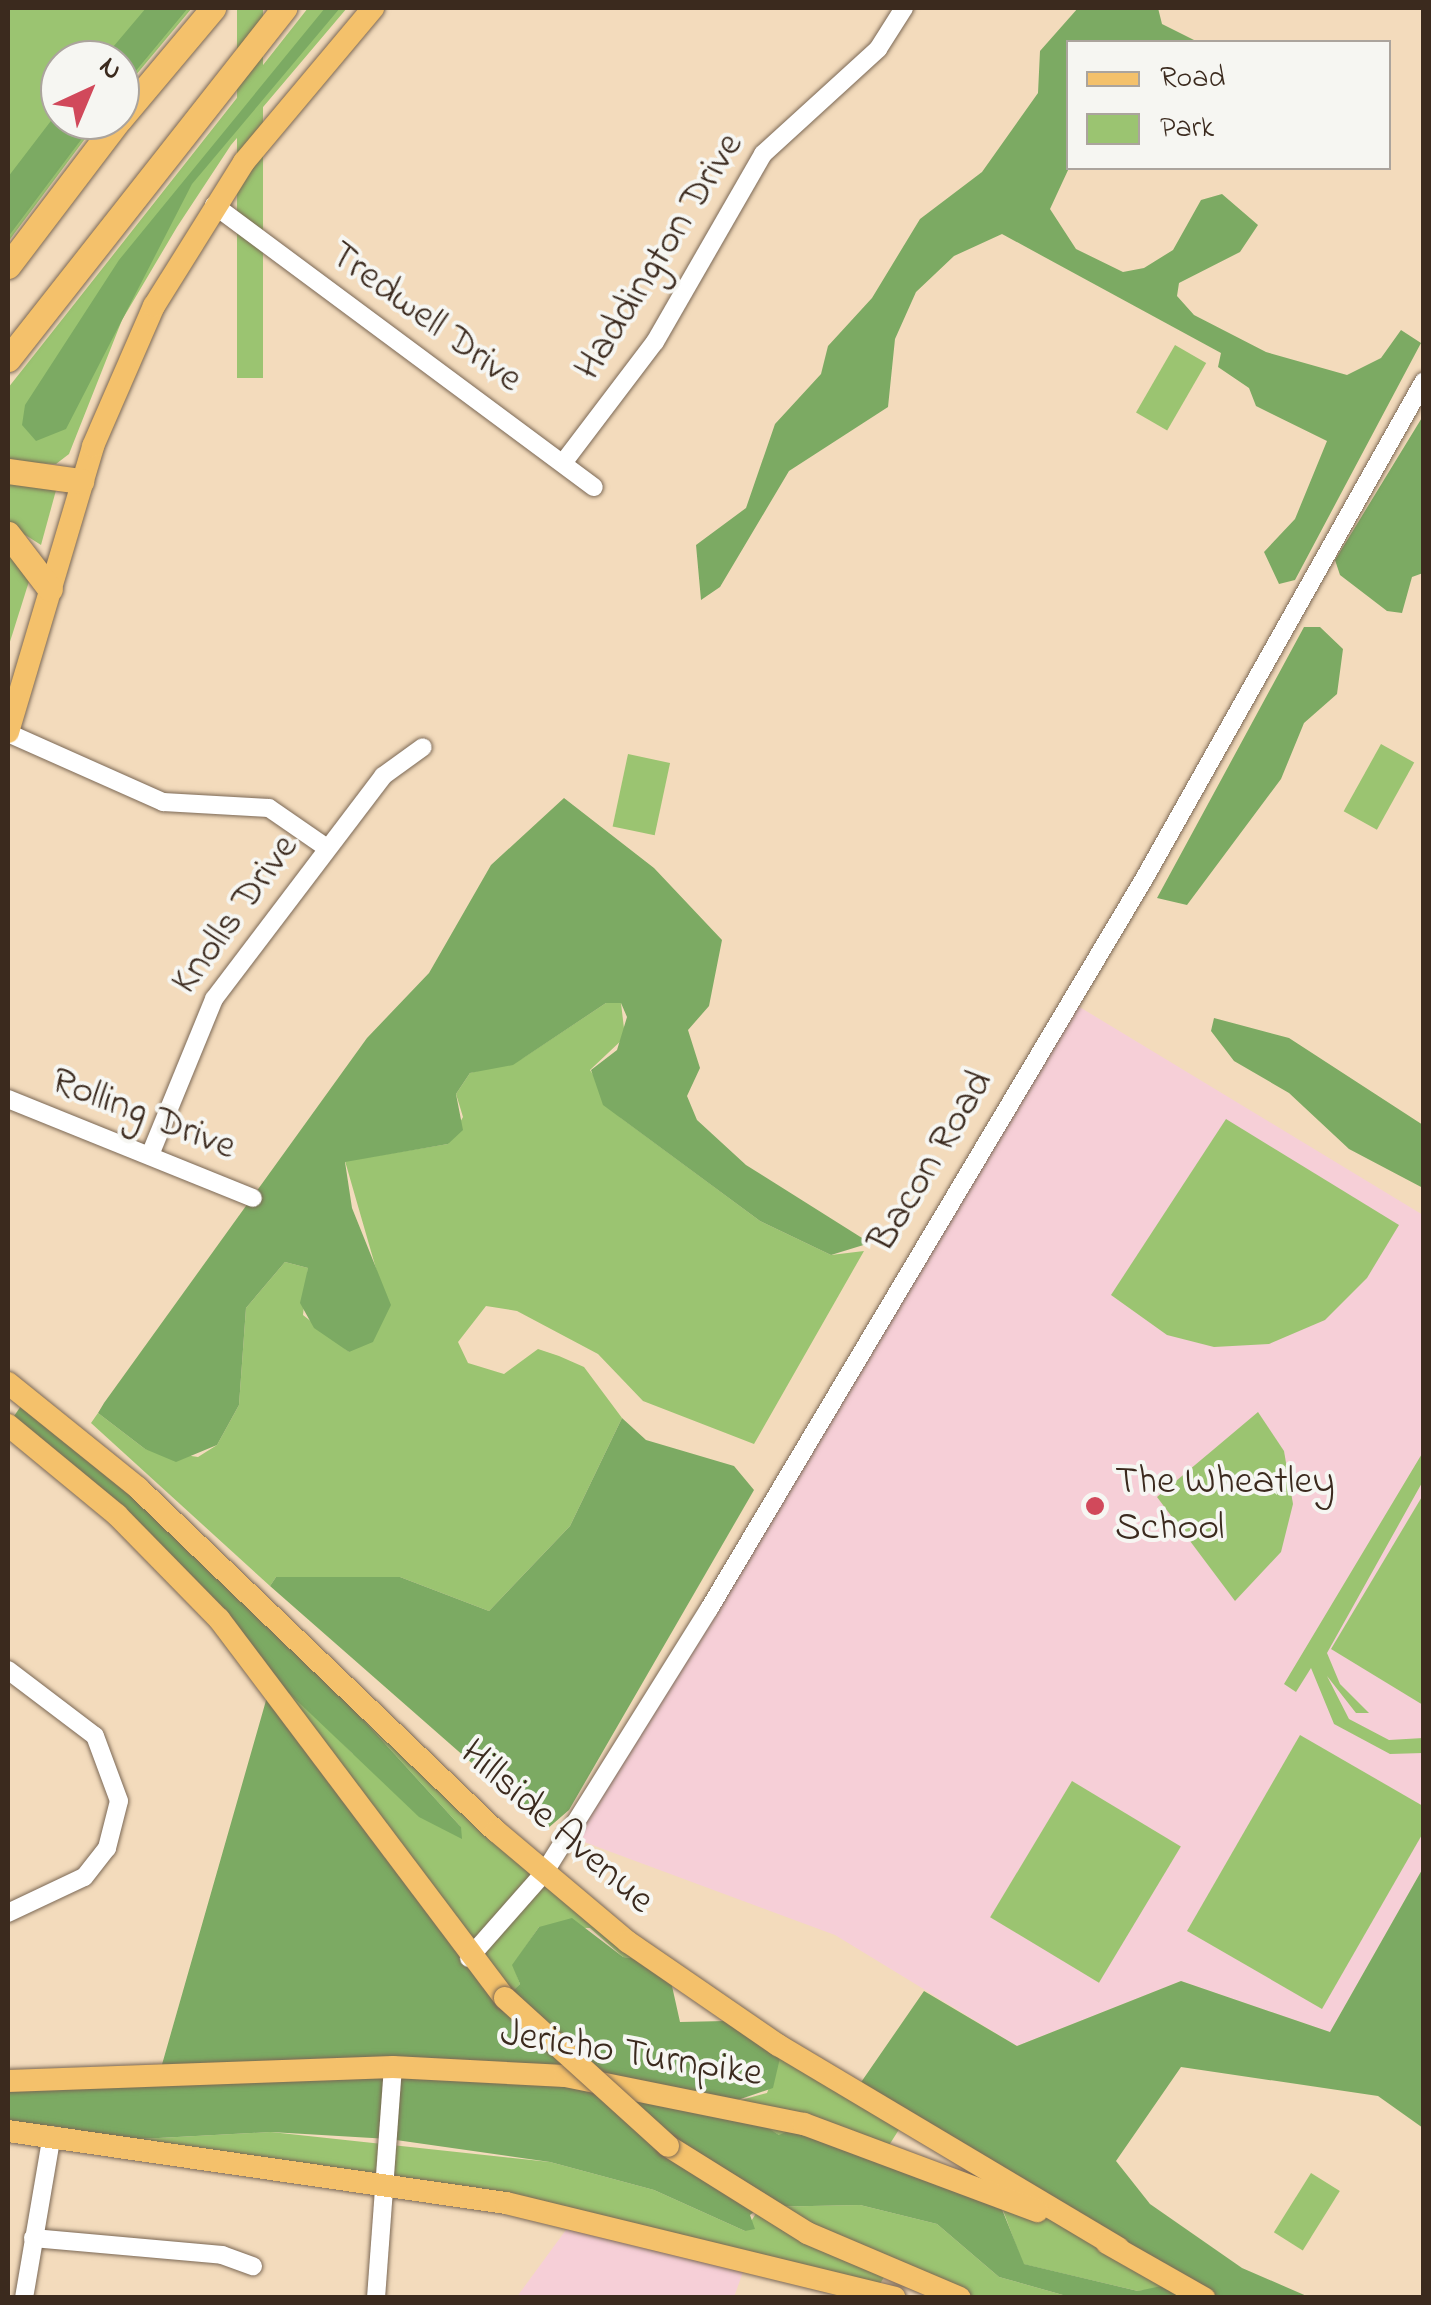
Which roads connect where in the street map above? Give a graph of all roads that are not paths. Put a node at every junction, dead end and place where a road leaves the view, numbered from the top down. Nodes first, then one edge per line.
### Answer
1 (213, 8) edge
2 (284, 8) edge
3 (373, 8) edge
4 (904, 8) edge
5 (140, 96) edge
6 (105, 140) edge
7 (214, 205) junction
8 (8, 266) edge
9 (8, 360) edge
10 (1424, 381) edge
11 (563, 463) junction
12 (8, 471) edge
13 (81, 481) junction
14 (594, 486) dead end
15 (8, 534) edge
16 (50, 589) junction
17 (8, 733) edge
18 (423, 746) dead end
19 (327, 848) junction
20 (8, 1099) edge
21 (150, 1154) junction
22 (253, 1198) dead end
23 (8, 1382) edge
24 (8, 1425) edge
25 (8, 1670) edge
26 (544, 1873) junction
27 (8, 1912) edge
28 (469, 1958) junction
29 (394, 2067) junction
30 (8, 2081) edge
31 (8, 2131) edge
32 (52, 2135) junction
33 (386, 2182) junction
34 (34, 2238) junction
35 (1118, 2248) junction
36 (254, 2266) dead end
37 (24, 2298) edge
38 (376, 2298) edge
39 (894, 2298) edge
40 (960, 2298) edge
41 (1204, 2298) edge

1 - 5 highway
2 - 9 highway
3 - 7 main road
4 - 11 street, Haddington Drive
6 - 8 highway
7 - 11 street, Tredwell Drive
7 - 13 main road
10 - 26 street, Bacon Road
11 - 14 street, Tredwell Drive
12 - 13 highway
13 - 16 main road
15 - 16 highway
16 - 17 main road
17 - 19 street
18 - 19 street, Knolls Drive
19 - 21 street, Knolls Drive
20 - 21 street, Rolling Drive
21 - 22 street, Rolling Drive
23 - 26 main road, Hillside Avenue
24 - 28 main road
25 - 27 street
26 - 28 street, Bacon Road
26 - 35 main road, Hillside Avenue
28 - 40 main road, bridge
29 - 30 main road, Jericho Turnpike
29 - 33 street
29 - 35 main road, Jericho Turnpike
31 - 32 main road
32 - 33 main road
32 - 34 street
33 - 38 street
33 - 39 main road
34 - 36 street
34 - 37 street
35 - 41 main road, Jericho Turnpike

